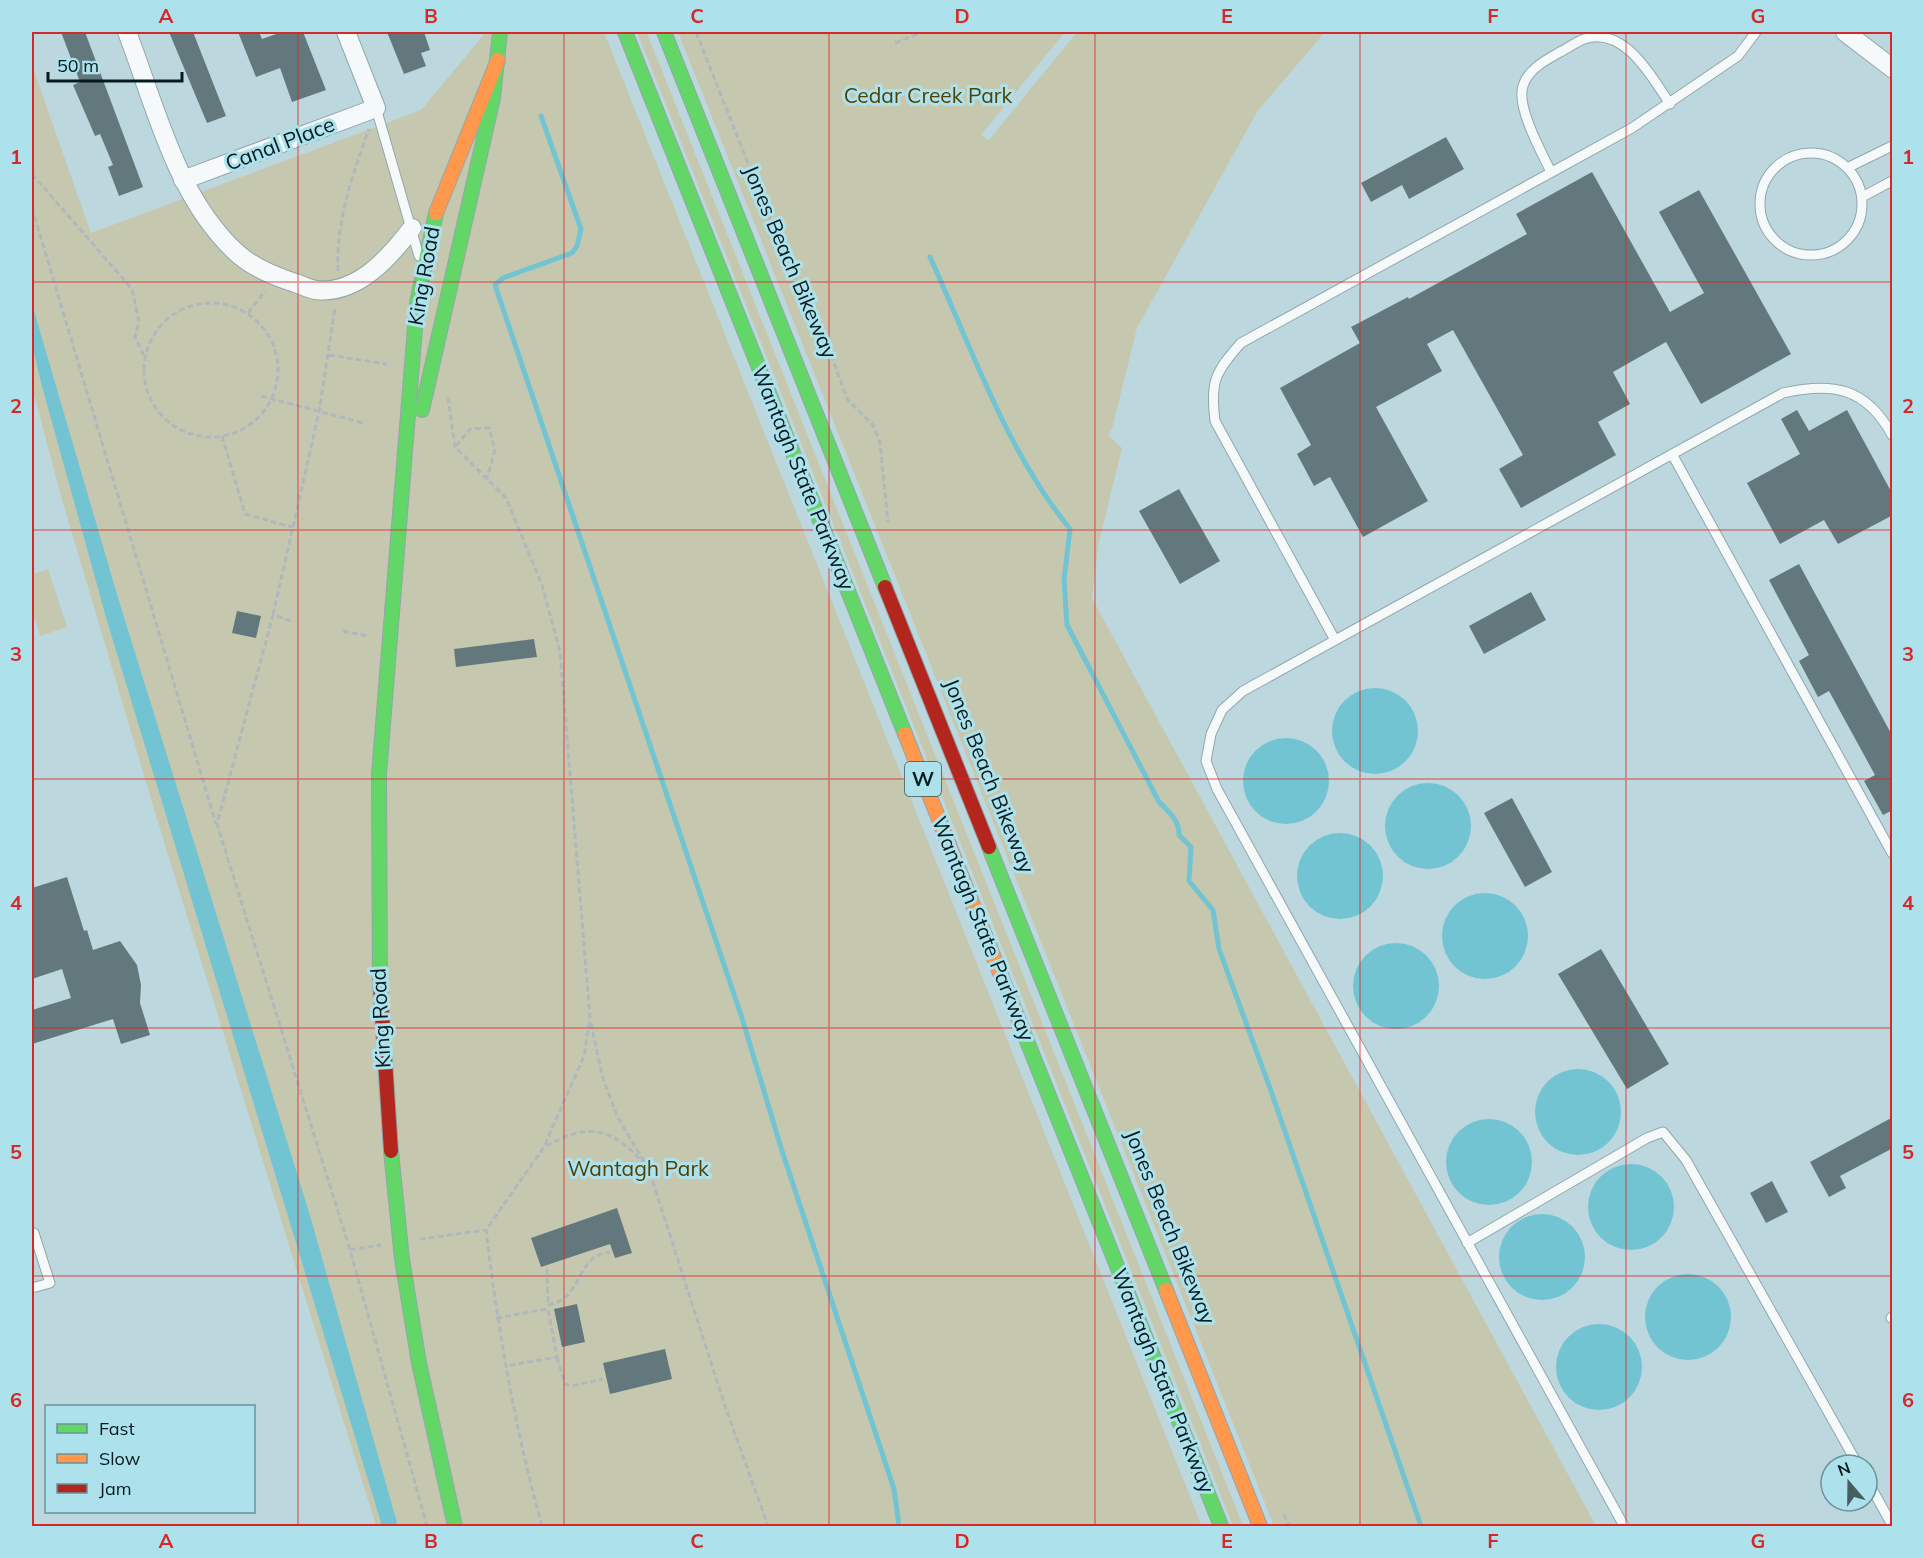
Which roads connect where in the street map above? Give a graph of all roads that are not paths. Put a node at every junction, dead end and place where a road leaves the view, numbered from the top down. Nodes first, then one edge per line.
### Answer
1 (127, 32) edge
2 (346, 32) edge
3 (500, 32) edge
4 (625, 32) edge
5 (664, 32) edge
6 (1756, 32) edge
7 (1845, 32) edge
8 (498, 60) junction
9 (1893, 68) edge
10 (1670, 104) junction
11 (376, 108) junction
12 (1893, 146) edge
13 (1847, 168) junction
14 (1551, 172) junction
15 (183, 180) junction
16 (1893, 181) edge
17 (1862, 197) junction
18 (412, 228) junction
19 (423, 270) junction
20 (1893, 435) edge
21 (1672, 454) junction
22 (402, 505) junction
23 (1335, 640) junction
24 (1893, 853) edge
25 (32, 1230) edge
26 (1467, 1243) junction
27 (32, 1288) edge
28 (1851, 1453) edge
29 (1879, 1501) edge
30 (1893, 1525) edge
31 (455, 1527) edge
32 (1221, 1527) edge
33 (1260, 1527) edge
34 (1624, 1527) edge

1 - 15 street
2 - 11 street
3 - 8 main road, King Road
4 - 32 main road, Wantagh State Parkway / W
5 - 33 main road, Wantagh State Parkway / W
6 - 10 lane
7 - 9 street
8 - 19 main road, King Road
8 - 22 main road, King Road
10 - 14 lane
10 - 14 lane
11 - 15 street, Canal Place
11 - 18 lane
12 - 13 lane
13 - 17 lane
13 - 17 lane
14 - 23 lane
15 - 18 street
16 - 17 lane
18 - 19 lane
19 - 22 main road, King Road
20 - 21 lane
21 - 23 lane
21 - 24 lane
22 - 31 main road, King Road
23 - 26 lane
25 - 27 lane
26 - 28 lane
26 - 34 lane
29 - 30 lane

